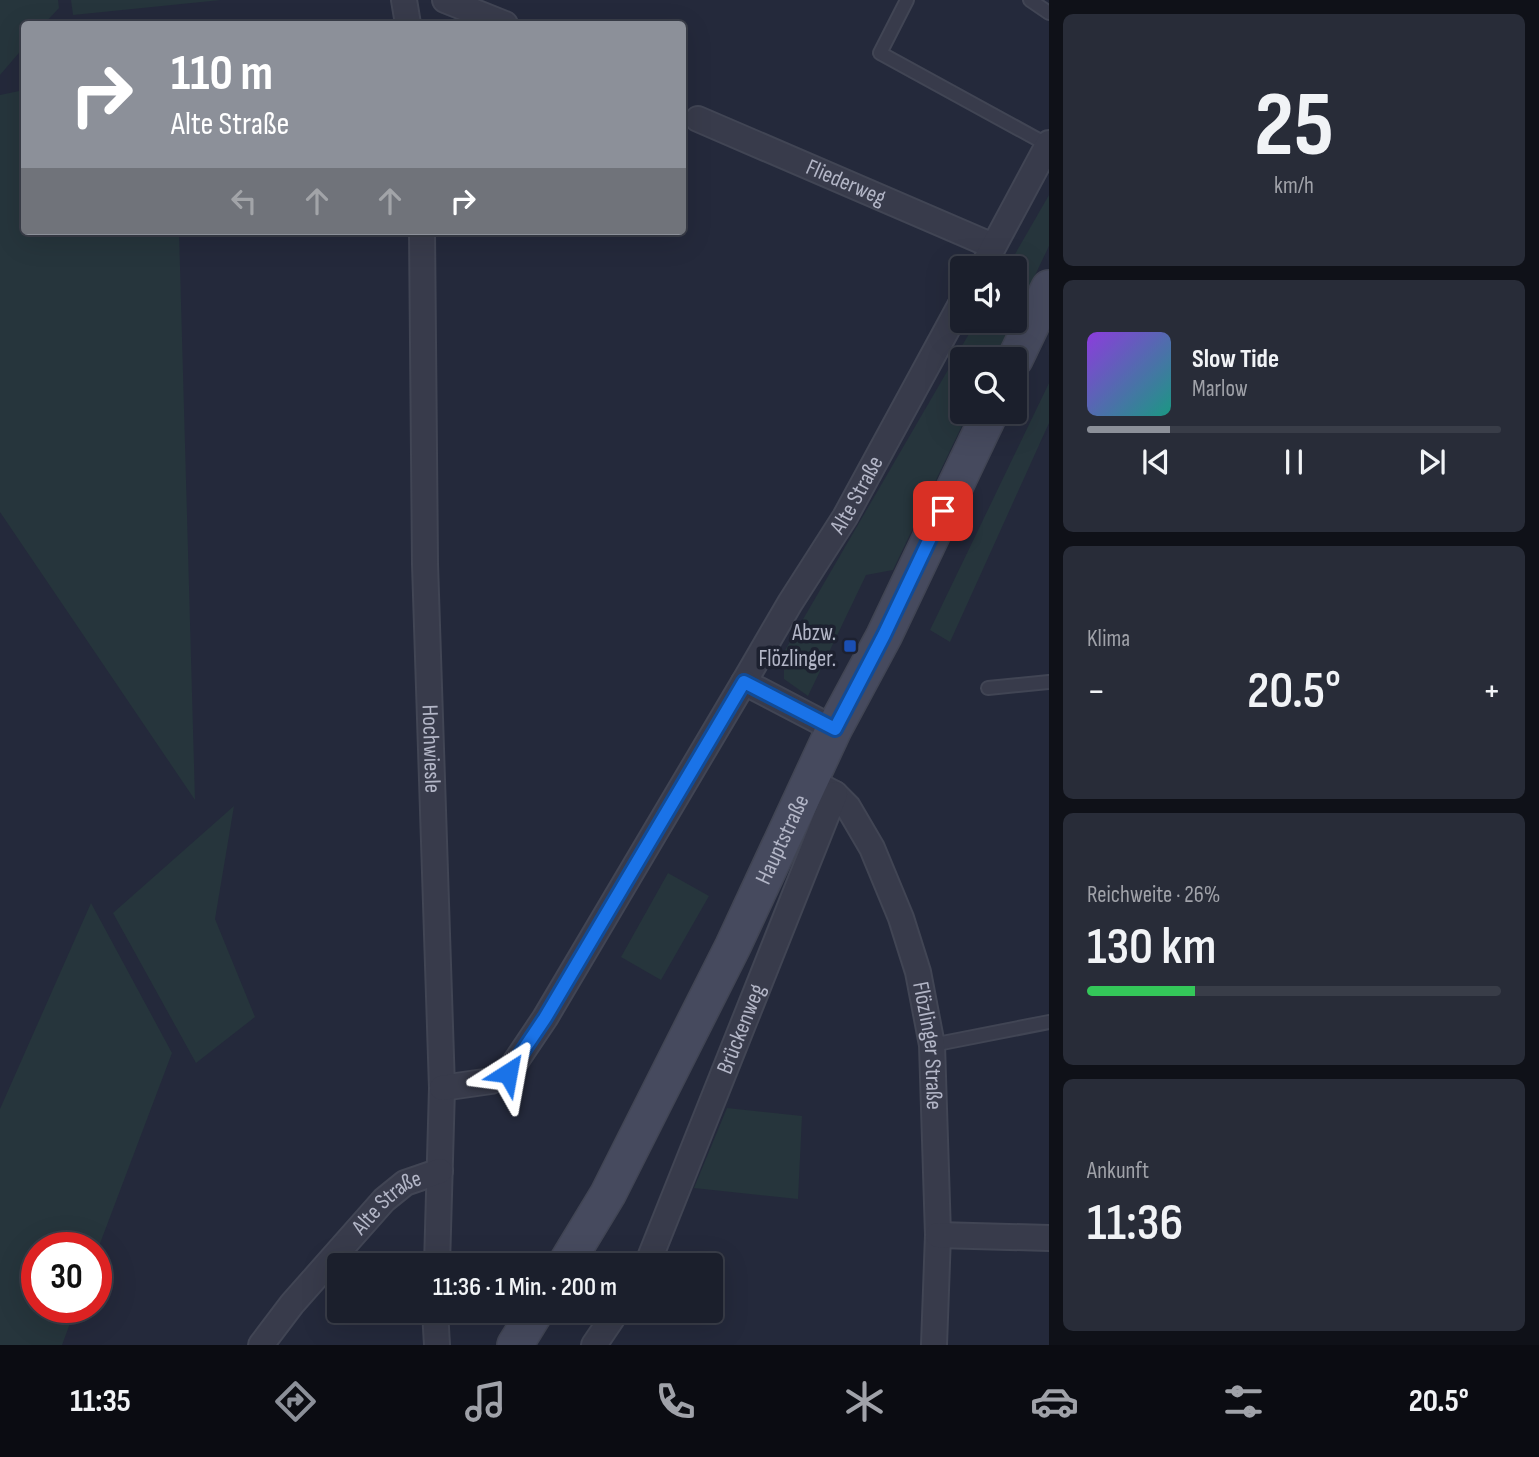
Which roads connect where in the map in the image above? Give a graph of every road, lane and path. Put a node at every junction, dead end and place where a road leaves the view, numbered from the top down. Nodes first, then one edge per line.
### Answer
1 (404, 0) edge
2 (445, 0) edge
3 (907, 0) edge
4 (1030, 0) edge
5 (1049, 13) edge
6 (408, 21) edge
7 (498, 21) edge
8 (698, 119) dead end
9 (1048, 144) edge
10 (422, 235) edge
11 (985, 256) edge
12 (988, 256) edge
13 (1049, 288) edge
14 (950, 324) edge
15 (1021, 347) edge
16 (984, 424) edge
17 (744, 682) junction
18 (1049, 682) edge
19 (988, 688) dead end
20 (835, 729) junction
21 (823, 787) junction
22 (1049, 1022) edge
23 (932, 1045) junction
24 (442, 1088) junction
25 (440, 1171) junction
26 (938, 1235) junction
27 (1049, 1238) edge
28 (437, 1253) edge
29 (572, 1253) edge
30 (651, 1253) edge
31 (436, 1323) edge
32 (529, 1323) edge
33 (609, 1323) edge
34 (261, 1345) edge
35 (438, 1345) edge
36 (515, 1345) edge
37 (594, 1345) edge
38 (934, 1345) edge

1 - 6 street
2 - 7 street
3 - 9 lane
4 - 5 lane
8 - 11 street, Fliederweg
9 - 12 street
10 - 24 street, Hochwiesle
13 - 15 street
14 - 17 street, Alte Straße
16 - 20 street, Hauptstraße
17 - 20 street
17 - 24 street, Alte Straße
18 - 19 lane
20 - 21 street, Hauptstraße
21 - 23 street, Flözlinger Straße
21 - 29 street, Hauptstraße
21 - 30 street, Brückenweg
22 - 23 lane
23 - 26 street, Flözlinger Straße
24 - 25 street, Hochwiesle
25 - 28 street, Hochwiesle
25 - 34 street, Alte Straße
26 - 27 street
26 - 38 street, Flözlinger Straße
31 - 35 street
32 - 36 street
33 - 37 street

